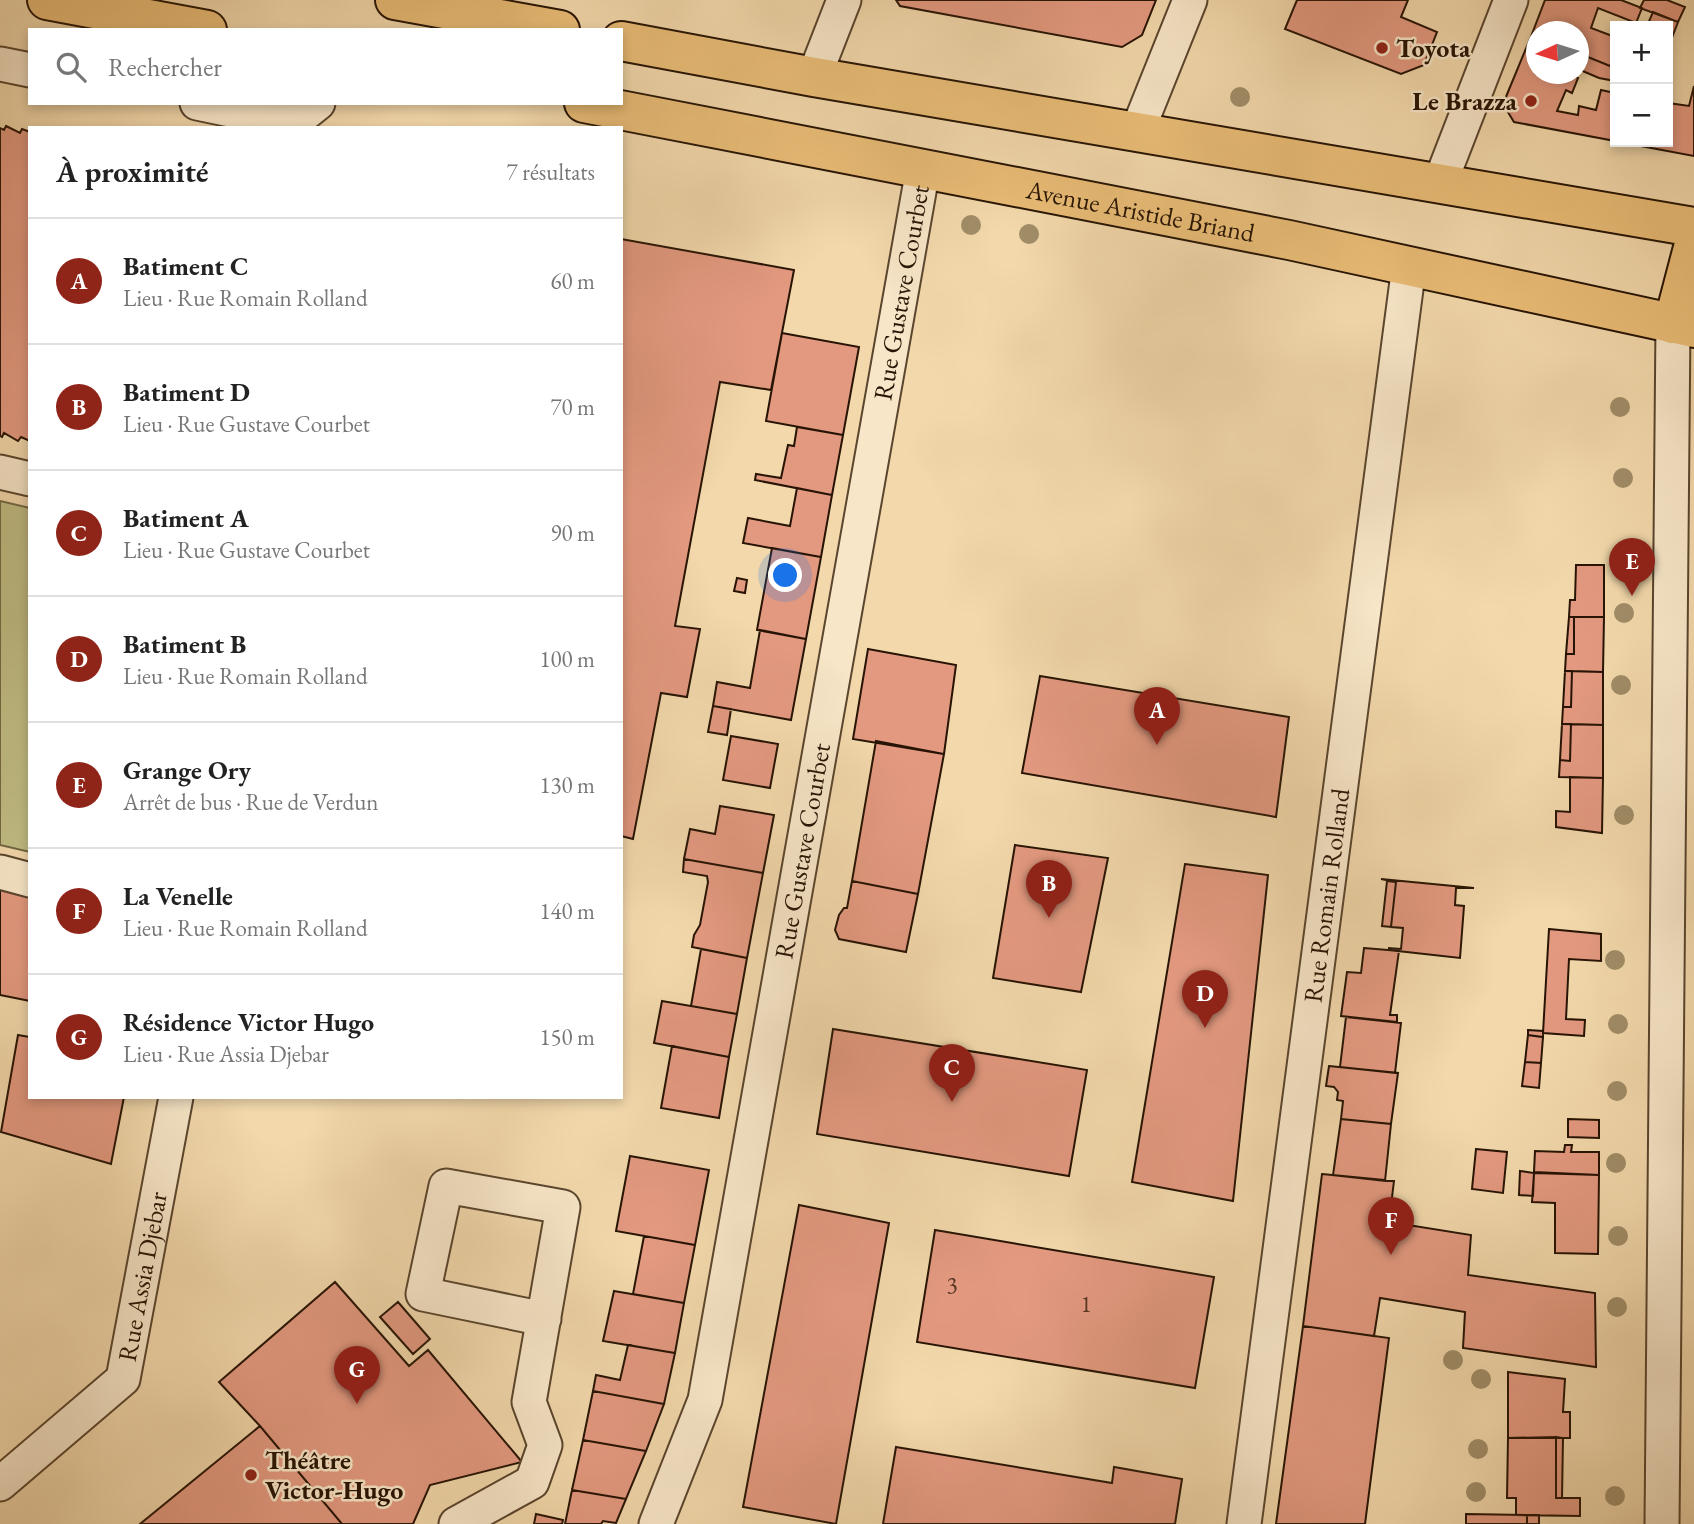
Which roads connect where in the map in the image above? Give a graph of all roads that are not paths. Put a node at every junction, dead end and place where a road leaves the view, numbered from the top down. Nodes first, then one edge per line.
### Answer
1 (47, 0) edge
2 (395, 0) edge
3 (844, 0) edge
4 (1190, 0) edge
5 (1511, 0) edge
6 (454, 5) edge
7 (196, 28) edge
8 (552, 28) edge
9 (623, 41) edge
10 (0, 64) edge
11 (28, 70) edge
12 (814, 77) junction
13 (207, 105) edge
14 (316, 105) edge
15 (594, 105) edge
16 (1137, 132) junction
17 (923, 169) junction
18 (1440, 183) junction
19 (1694, 227) edge
20 (1694, 244) edge
21 (1409, 267) junction
22 (1684, 326) edge
23 (0, 472) edge
24 (28, 479) edge
25 (0, 872) edge
26 (28, 879) edge
27 (1680, 983) edge
28 (176, 1099) edge
29 (544, 1319) junction
30 (0, 1484) edge
31 (456, 1524) edge
32 (656, 1524) edge
33 (1244, 1524) edge
34 (1662, 1524) edge

1 - 7 main road
2 - 6 main road
3 - 12 street
4 - 16 street
5 - 18 street
6 - 8 main road
9 - 12 main road
10 - 11 street
12 - 16 main road
13 - 14 street
15 - 17 main road, Avenue Aristide Briand
16 - 18 main road
17 - 21 main road, Avenue Aristide Briand
17 - 32 street, Rue Gustave Courbet
18 - 19 main road
20 - 22 main road
21 - 22 main road, Avenue Aristide Briand
21 - 33 street, Rue Romain Rolland
22 - 27 street
23 - 24 street
25 - 26 street
27 - 34 street
28 - 30 street, Rue Assia Djebar
29 - 29 street
29 - 31 street

